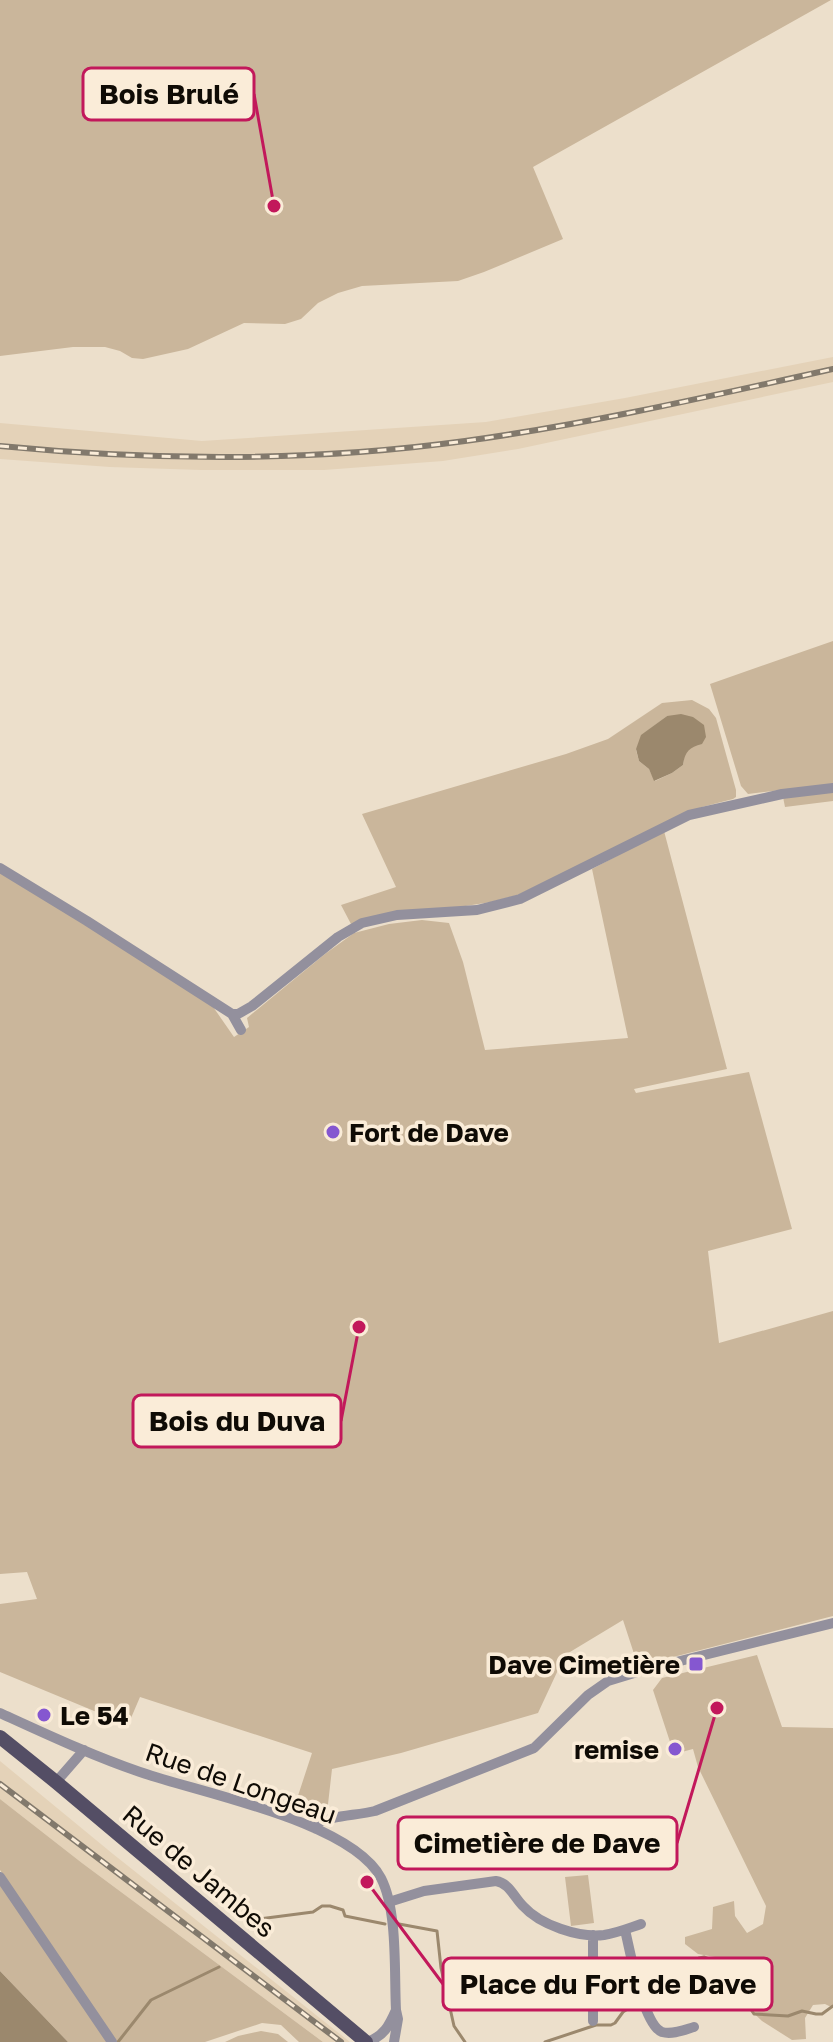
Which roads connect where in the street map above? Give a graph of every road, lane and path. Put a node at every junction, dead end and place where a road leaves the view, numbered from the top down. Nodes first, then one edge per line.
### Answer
1 (833, 788) edge
2 (0, 868) edge
3 (232, 1014) junction
4 (241, 1030) dead end
5 (833, 1623) edge
6 (0, 1713) edge
7 (0, 1737) edge
8 (84, 1750) junction
9 (56, 1782) junction
10 (316, 1829) junction
11 (0, 1877) edge
12 (389, 1902) junction
13 (641, 1924) dead end
14 (625, 1930) junction
15 (593, 1935) junction
16 (396, 2010) junction
17 (593, 2021) dead end
18 (694, 2027) dead end
19 (112, 2042) edge
20 (366, 2042) edge
21 (394, 2042) edge

1 - 3 street
2 - 3 street
3 - 4 street
5 - 10 street
6 - 8 street, Rue de Longeau
7 - 9 main road, Rue de Jambes
8 - 9 street
8 - 10 street, Rue de Longeau
9 - 20 main road, Rue de Jambes
10 - 12 street, Rue de Longeau
11 - 19 street
12 - 15 street
12 - 16 street, Rue de Longeau
13 - 14 street
14 - 15 street
14 - 18 street
15 - 17 street
16 - 20 street
16 - 21 street, Rue de Longeau

